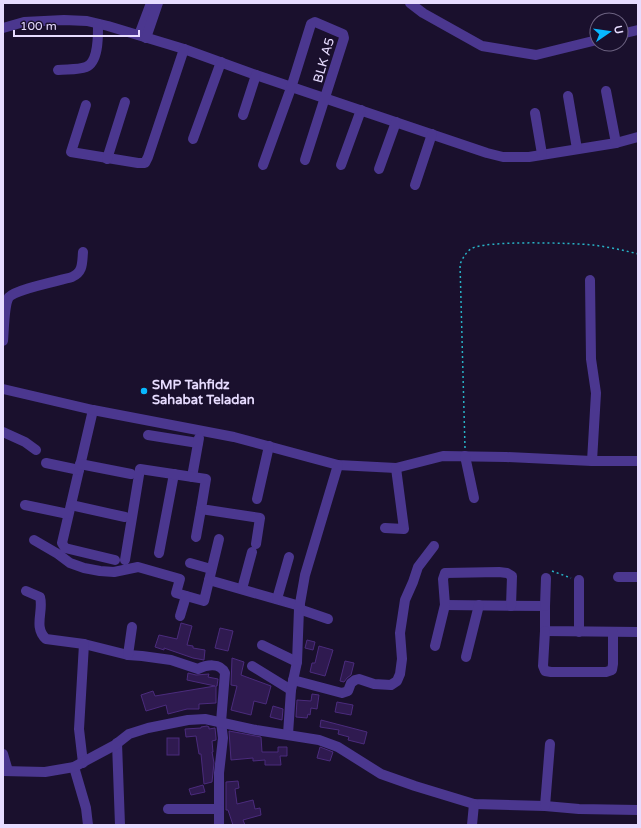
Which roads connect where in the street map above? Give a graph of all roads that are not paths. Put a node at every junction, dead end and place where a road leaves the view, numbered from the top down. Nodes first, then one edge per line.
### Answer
1 (150, 3) edge
2 (158, 3) edge
3 (410, 3) edge
4 (98, 24) junction
5 (3, 28) edge
6 (142, 36) junction
7 (589, 42) edge
8 (184, 49) junction
9 (221, 62) junction
10 (58, 70) dead end
11 (256, 75) junction
12 (292, 87) junction
13 (606, 92) dead end
14 (568, 96) dead end
15 (325, 98) junction
16 (125, 102) dead end
17 (86, 104) dead end
18 (361, 110) junction
19 (535, 113) dead end
20 (243, 115) dead end
21 (396, 122) junction
22 (432, 134) junction
23 (638, 137) edge
24 (193, 138) dead end
25 (616, 143) junction
26 (578, 149) junction
27 (542, 154) junction
28 (107, 158) junction
29 (305, 160) dead end
30 (263, 164) dead end
31 (341, 165) dead end
32 (379, 169) dead end
33 (415, 184) dead end
34 (84, 252) dead end
35 (590, 280) dead end
36 (3, 340) edge
37 (3, 389) edge
38 (93, 410) junction
39 (200, 431) junction
40 (3, 432) edge
41 (148, 435) dead end
42 (198, 443) junction
43 (269, 446) junction
44 (36, 450) dead end
45 (465, 456) junction
46 (592, 461) junction
47 (638, 461) edge
48 (46, 463) dead end
49 (338, 465) junction
50 (80, 467) junction
51 (396, 468) junction
52 (131, 474) dead end
53 (174, 474) junction
54 (192, 477) junction
55 (474, 498) dead end
56 (257, 499) dead end
57 (25, 505) dead end
58 (201, 509) junction
59 (70, 510) junction
60 (125, 517) dead end
61 (385, 528) dead end
62 (196, 538) dead end
63 (219, 539) dead end
64 (34, 540) dead end
65 (434, 546) dead end
66 (159, 553) dead end
67 (289, 557) dead end
68 (190, 563) dead end
69 (210, 574) junction
70 (618, 577) dead end
71 (638, 577) edge
72 (546, 578) road end
73 (578, 580) road end
74 (242, 589) junction
75 (26, 591) dead end
76 (186, 596) junction
77 (277, 599) junction
78 (445, 605) junction
79 (479, 605) junction
80 (511, 606) junction
81 (545, 606) junction
82 (300, 608) junction
83 (180, 616) dead end
84 (328, 619) dead end
85 (132, 628) dead end
86 (545, 631) junction
87 (579, 632) junction
88 (613, 632) junction
89 (638, 632) edge
90 (84, 644) junction
91 (262, 646) dead end
92 (435, 646) dead end
93 (128, 655) junction
94 (466, 658) dead end
95 (297, 662) junction
96 (252, 666) dead end
97 (293, 680) junction
98 (291, 690) junction
99 (221, 722) junction
100 (288, 734) junction
101 (117, 743) junction
102 (550, 744) dead end
103 (3, 754) edge
104 (78, 765) junction
105 (5, 771) edge
106 (474, 804) junction
107 (544, 806) junction
108 (168, 809) dead end
109 (219, 809) junction
110 (638, 810) edge
111 (88, 825) edge
112 (120, 825) edge
113 (219, 825) edge
114 (472, 825) edge

1 - 6 street
2 - 6 street
3 - 7 street
4 - 5 street
4 - 6 street
4 - 10 street
6 - 8 street
8 - 9 street
8 - 28 street
9 - 11 street
9 - 24 street
11 - 12 street
11 - 20 street
12 - 15 street
12 - 15 street, BLK A5
12 - 30 street
13 - 25 street
14 - 26 street
15 - 18 street
15 - 29 street
16 - 28 street
17 - 28 street
18 - 21 street
18 - 31 street
19 - 27 street
21 - 22 street
21 - 32 street
22 - 27 street
22 - 33 street
23 - 25 street
25 - 26 street
26 - 27 street
34 - 36 street
35 - 46 street
37 - 38 street
38 - 39 street
38 - 50 street
39 - 42 street
39 - 43 street
40 - 44 street
41 - 42 street
42 - 54 street
43 - 49 street
43 - 56 street
45 - 46 street
45 - 51 street
45 - 55 street
46 - 47 street
48 - 50 street
49 - 51 street
49 - 82 street
50 - 52 street
50 - 59 street
51 - 61 street
53 - 54 street
53 - 59 street
53 - 66 street
54 - 58 street
57 - 59 street
58 - 62 street
58 - 74 street
59 - 60 street
63 - 69 street
64 - 76 street
65 - 97 street
67 - 77 street
68 - 69 street
69 - 74 street
69 - 76 street
70 - 71 street
72 - 81 street
73 - 87 street
74 - 77 street
75 - 90 street
76 - 83 street
77 - 82 street
78 - 79 street
78 - 80 street
78 - 92 street
79 - 80 street
79 - 94 street
80 - 81 street
81 - 86 street
82 - 84 street
82 - 95 street
85 - 93 street
86 - 87 street
86 - 88 street
87 - 88 street
88 - 89 street
90 - 93 street
90 - 104 street
91 - 95 street
93 - 99 street
95 - 97 street
96 - 98 street
97 - 98 street
98 - 100 street
99 - 100 street
99 - 101 street
99 - 109 street
100 - 106 street
101 - 104 street
101 - 112 street
102 - 107 street
103 - 105 street
104 - 105 street
104 - 111 street
106 - 107 street
106 - 114 street
107 - 110 street
108 - 109 street
109 - 113 street

